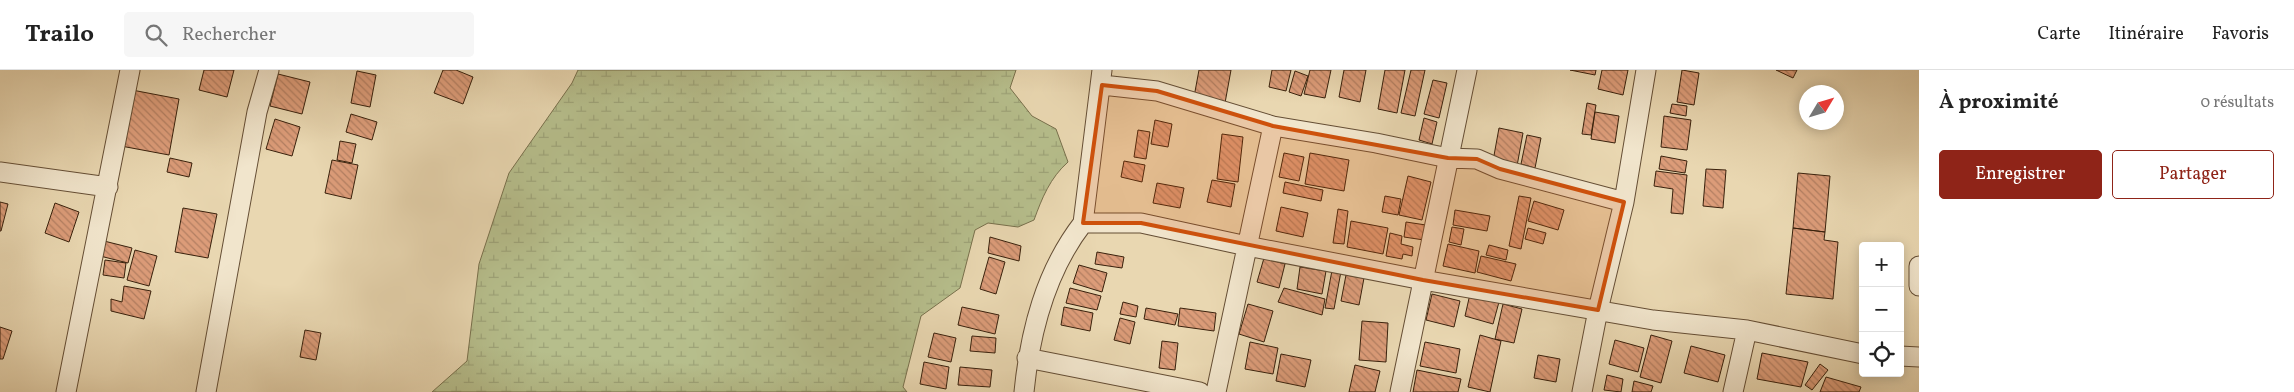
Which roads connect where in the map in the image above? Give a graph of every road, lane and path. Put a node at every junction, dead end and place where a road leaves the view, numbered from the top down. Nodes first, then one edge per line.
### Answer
1 (130, 70) edge
2 (269, 70) edge
3 (1467, 70) edge
4 (1646, 70) edge
5 (1102, 77) edge
6 (1273, 126) junction
7 (1448, 158) junction
8 (0, 172) edge
9 (108, 187) junction
10 (1624, 202) junction
11 (1083, 223) junction
12 (1247, 246) junction
13 (1919, 266) edge
14 (1423, 280) junction
15 (1919, 286) edge
16 (1598, 310) junction
17 (1747, 330) junction
18 (1859, 353) edge
19 (1904, 356) edge
20 (1919, 357) edge
21 (1027, 358) junction
22 (66, 392) edge
23 (206, 392) edge
24 (1024, 392) edge
25 (1200, 392) edge
26 (1216, 392) edge
27 (1400, 392) edge
28 (1582, 392) edge
29 (1733, 392) edge

1 - 9 street
2 - 23 street
3 - 7 street
4 - 10 street
5 - 6 street
5 - 11 street
6 - 7 street
6 - 12 street
7 - 10 street
7 - 14 street
8 - 9 street
9 - 22 street
10 - 16 street
11 - 12 street
11 - 21 street
12 - 14 street
12 - 26 street
13 - 15 street
14 - 16 street
14 - 27 street
16 - 17 street
16 - 28 street
17 - 18 street
17 - 29 street
19 - 20 street
21 - 24 street
21 - 25 street

